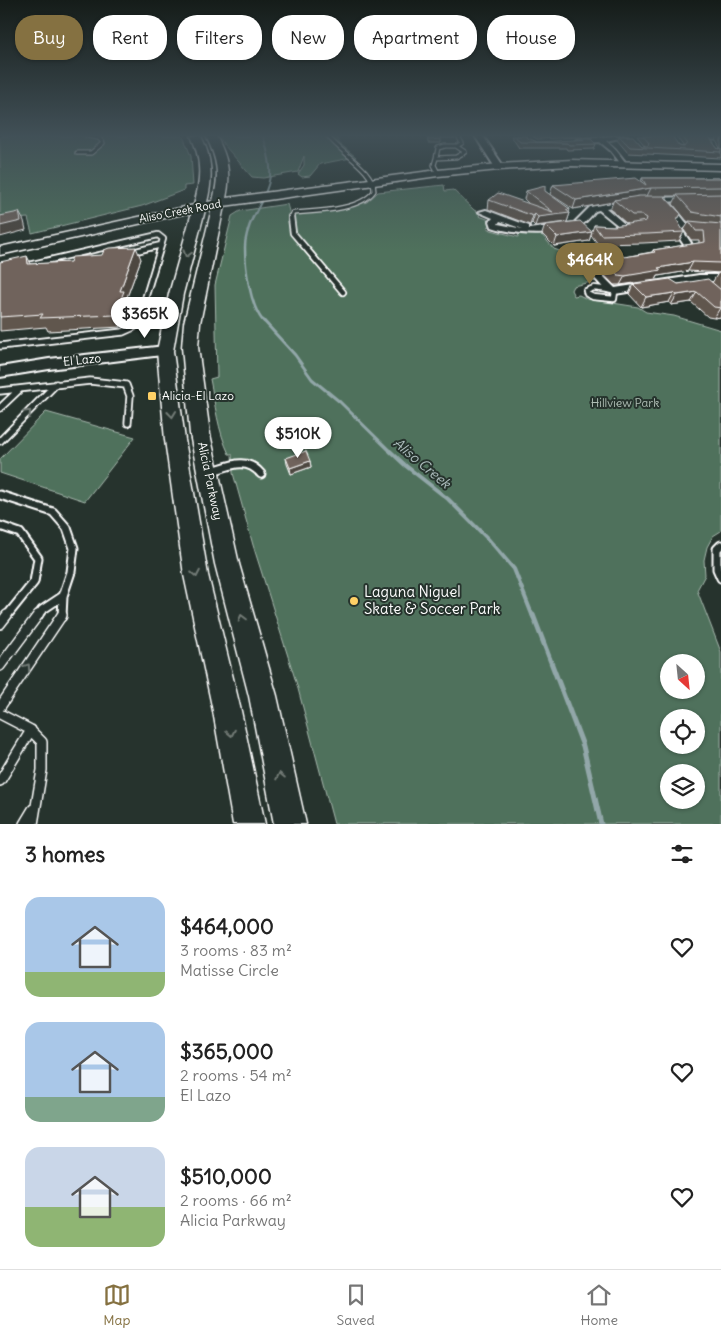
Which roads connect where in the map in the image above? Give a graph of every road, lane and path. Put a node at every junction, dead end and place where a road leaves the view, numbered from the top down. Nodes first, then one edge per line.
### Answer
1 (206, 174) edge
2 (223, 174) edge
3 (366, 174) edge
4 (427, 174) edge
5 (372, 182) junction
6 (702, 199) edge
7 (644, 200) edge
8 (663, 200) junction
9 (635, 201) edge
10 (217, 204) junction
11 (600, 207) junction
12 (483, 212) dead end
13 (577, 220) junction
14 (684, 225) junction
15 (694, 227) edge
16 (587, 230) edge
17 (610, 230) edge
18 (687, 243) edge
19 (161, 245) junction
20 (0, 251) edge
21 (122, 255) edge
22 (45, 261) junction
23 (587, 265) dead end
24 (18, 267) edge
25 (47, 270) edge
26 (699, 278) junction
27 (721, 278) edge
28 (612, 290) junction
29 (343, 292) dead end
30 (721, 298) edge
31 (0, 346) edge
32 (165, 351) junction
33 (0, 372) edge
34 (56, 384) junction
35 (20, 389) junction
36 (0, 392) edge
37 (0, 408) edge
38 (128, 423) dead end
39 (0, 442) edge
40 (208, 472) junction
41 (261, 474) dead end
42 (0, 495) edge
43 (0, 526) edge
44 (721, 544) edge
45 (721, 578) edge
46 (63, 596) junction
47 (0, 624) edge
48 (0, 666) edge
49 (0, 708) edge
50 (0, 714) edge
51 (31, 730) junction
52 (0, 780) edge
53 (36, 805) junction
54 (24, 824) edge
55 (33, 824) edge
56 (249, 824) edge
57 (290, 824) edge

1 - 10 main road, Alicia Parkway
2 - 10 main road, Alicia Parkway
3 - 5 lane
4 - 5 main road, Aliso Creek Road
5 - 10 main road, Aliso Creek Road
5 - 29 lane
6 - 8 street
7 - 8 street
8 - 14 street
9 - 11 street
10 - 20 main road, Aliso Creek Road
10 -> 32 main road, Alicia Parkway
10 - 40 main road, Alicia Parkway
11 - 13 street
11 - 17 street
12 - 13 street
13 - 16 street
14 - 15 street
14 - 18 street
19 - 21 lane
19 - 22 lane
19 - 31 lane
22 - 24 lane
22 - 25 lane
23 - 28 street
26 - 27 street
26 - 28 street
26 - 30 street
28 - 28 lane
32 - 33 street, El Lazo
32 -> 56 main road, Alicia Parkway
34 - 35 lane
34 - 38 lane
39 -> 34 lane
35 - 36 lane
35 - 37 lane
40 - 41 lane
57 -> 40 main road, Alicia Parkway
42 - 46 lane
43 - 47 lane
44 - 45 lane
46 - 48 lane
49 -> 46 lane
50 - 51 lane
51 - 52 lane
51 - 53 lane
53 - 54 lane
53 - 55 lane

